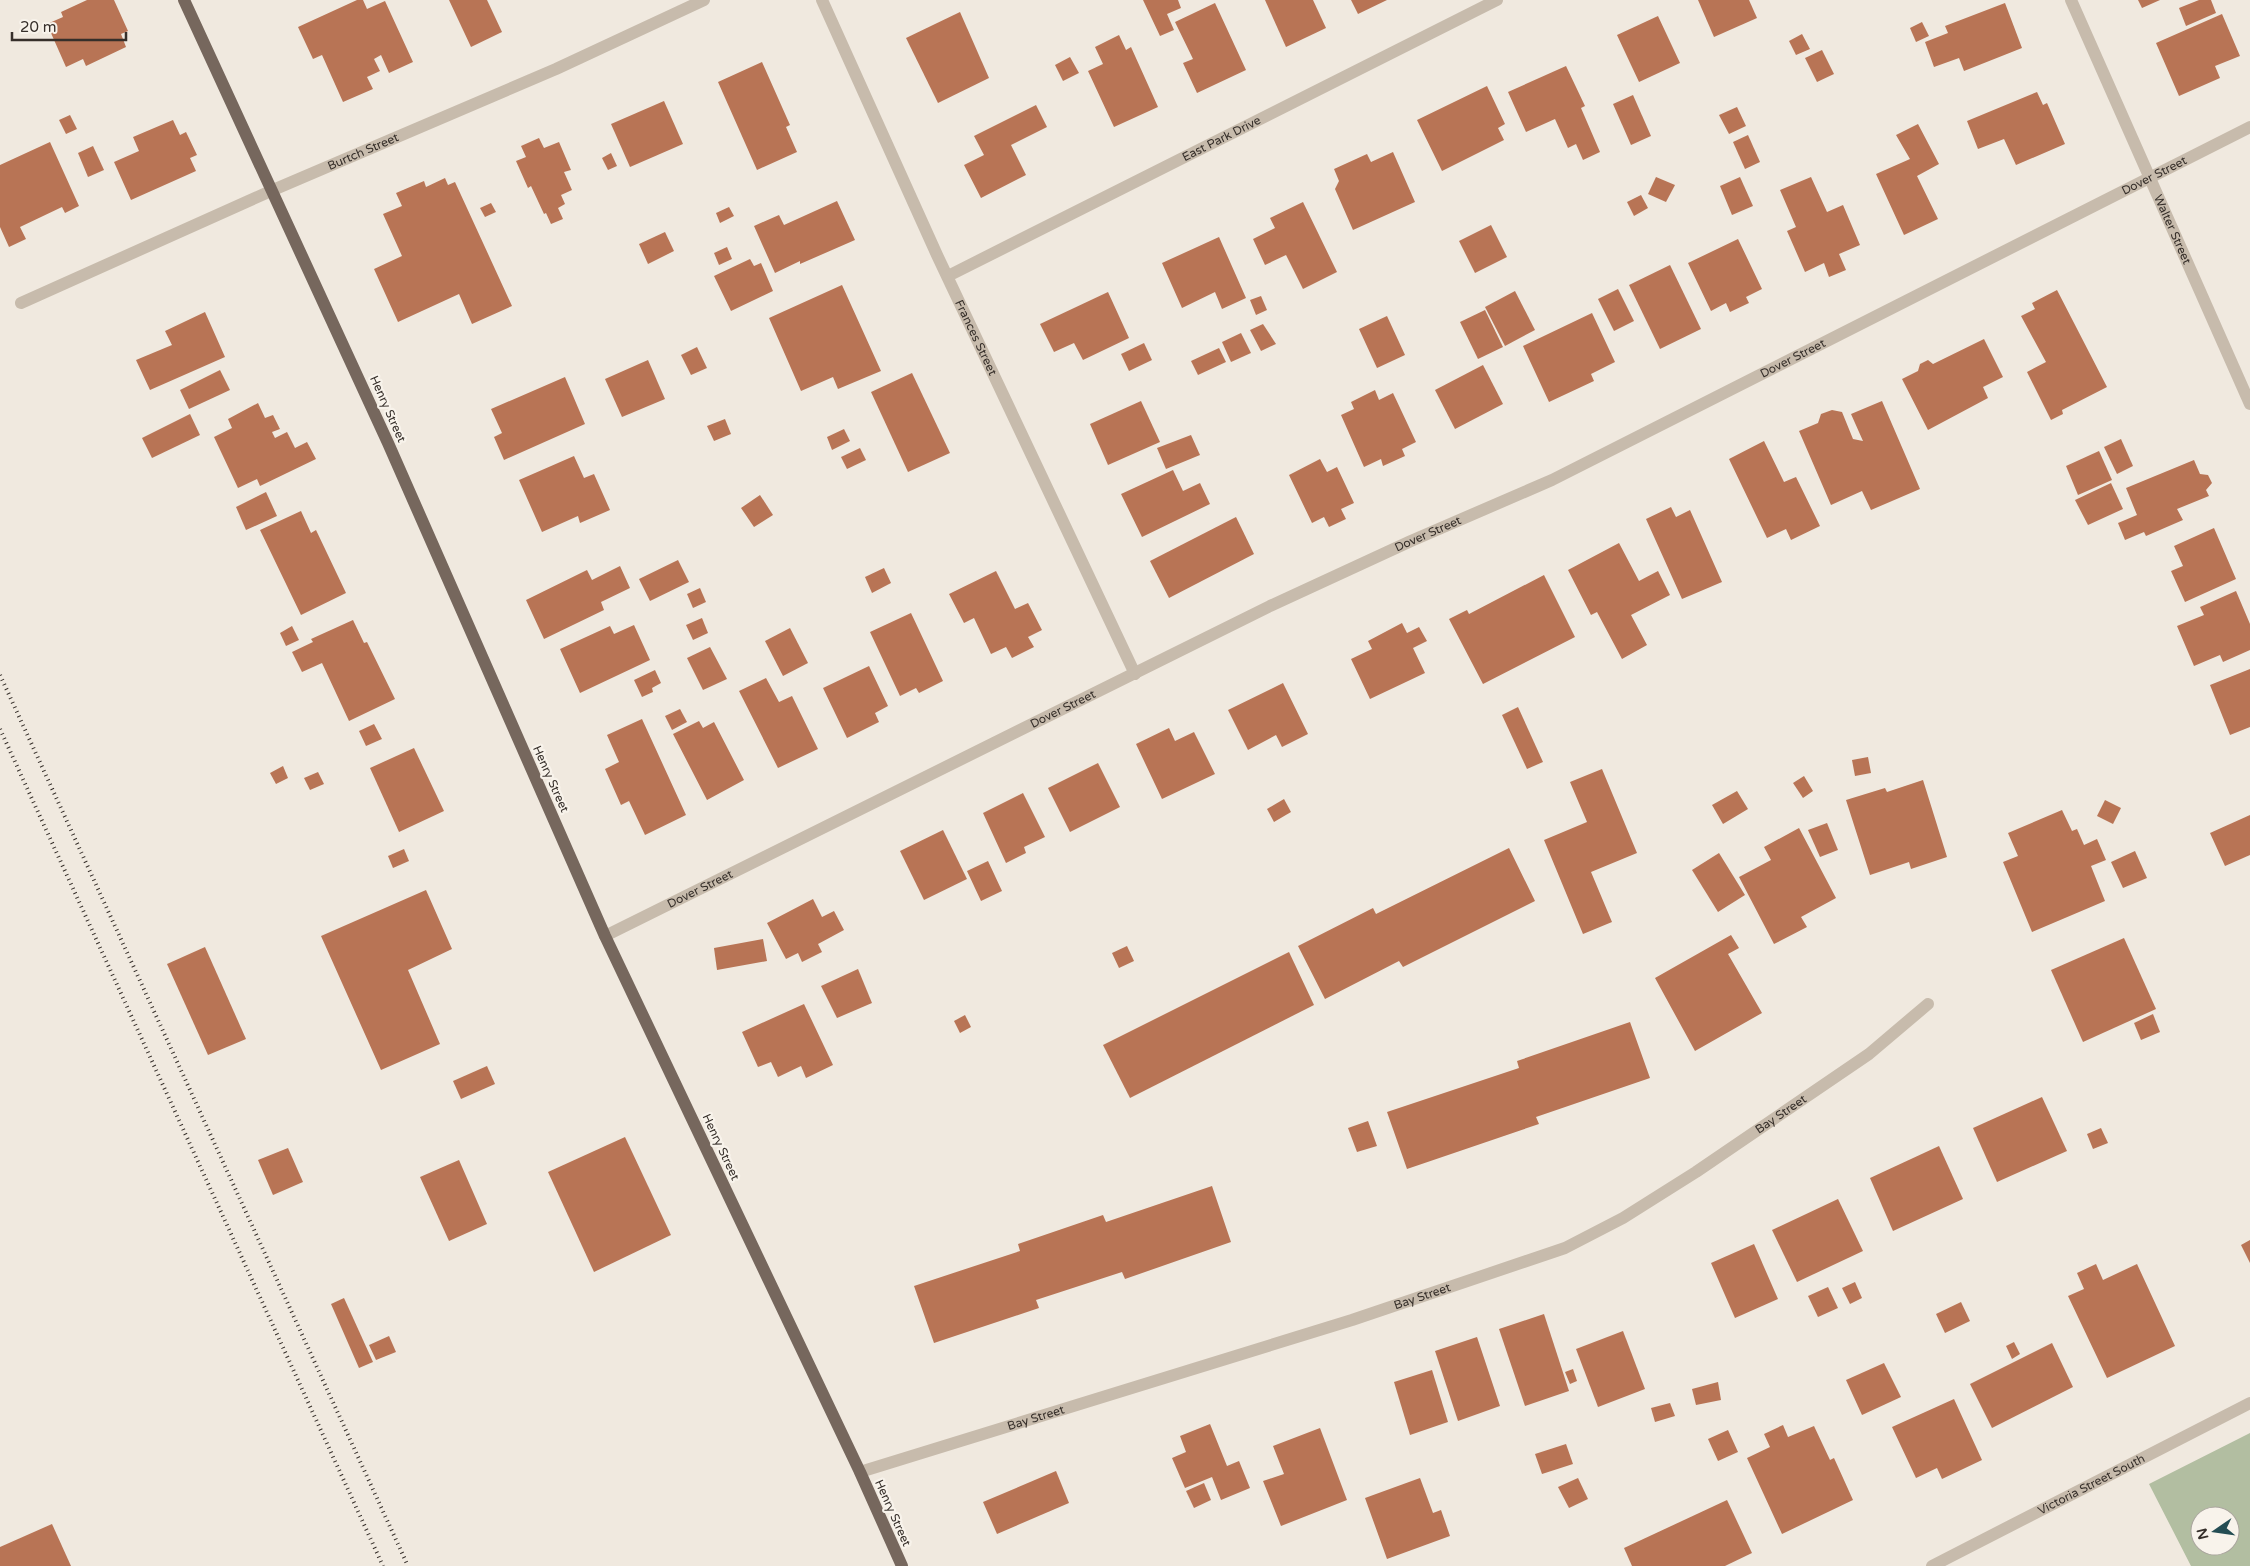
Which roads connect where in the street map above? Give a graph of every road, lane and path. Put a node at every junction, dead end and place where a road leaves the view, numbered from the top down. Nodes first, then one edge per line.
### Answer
1 (184, 0) edge
2 (704, 0) edge
3 (822, 0) edge
4 (1497, 0) edge
5 (2071, 0) edge
6 (2250, 127) edge
7 (2150, 178) junction
8 (272, 190) junction
9 (948, 276) junction
10 (22, 302) dead end
11 (2250, 404) edge
12 (1135, 674) junction
13 (605, 936) junction
14 (1928, 1004) dead end
15 (2250, 1403) edge
16 (860, 1472) junction
17 (902, 1566) edge
18 (1932, 1566) edge

1 - 8 main road, Henry Street
2 - 8 street, Burtch Street
3 - 9 street, Frances Street
4 - 9 street, East Park Drive
5 - 7 street, Walter Street
6 - 7 street, Dover Street
7 - 11 street, Walter Street
7 - 12 street, Dover Street
8 - 10 street, Burtch Street
8 - 13 main road, Henry Street
9 - 12 street, Frances Street
12 - 13 street, Dover Street
13 - 16 main road, Henry Street
14 - 16 street, Bay Street
15 - 18 street, Victoria Street South
16 - 17 main road, Henry Street

